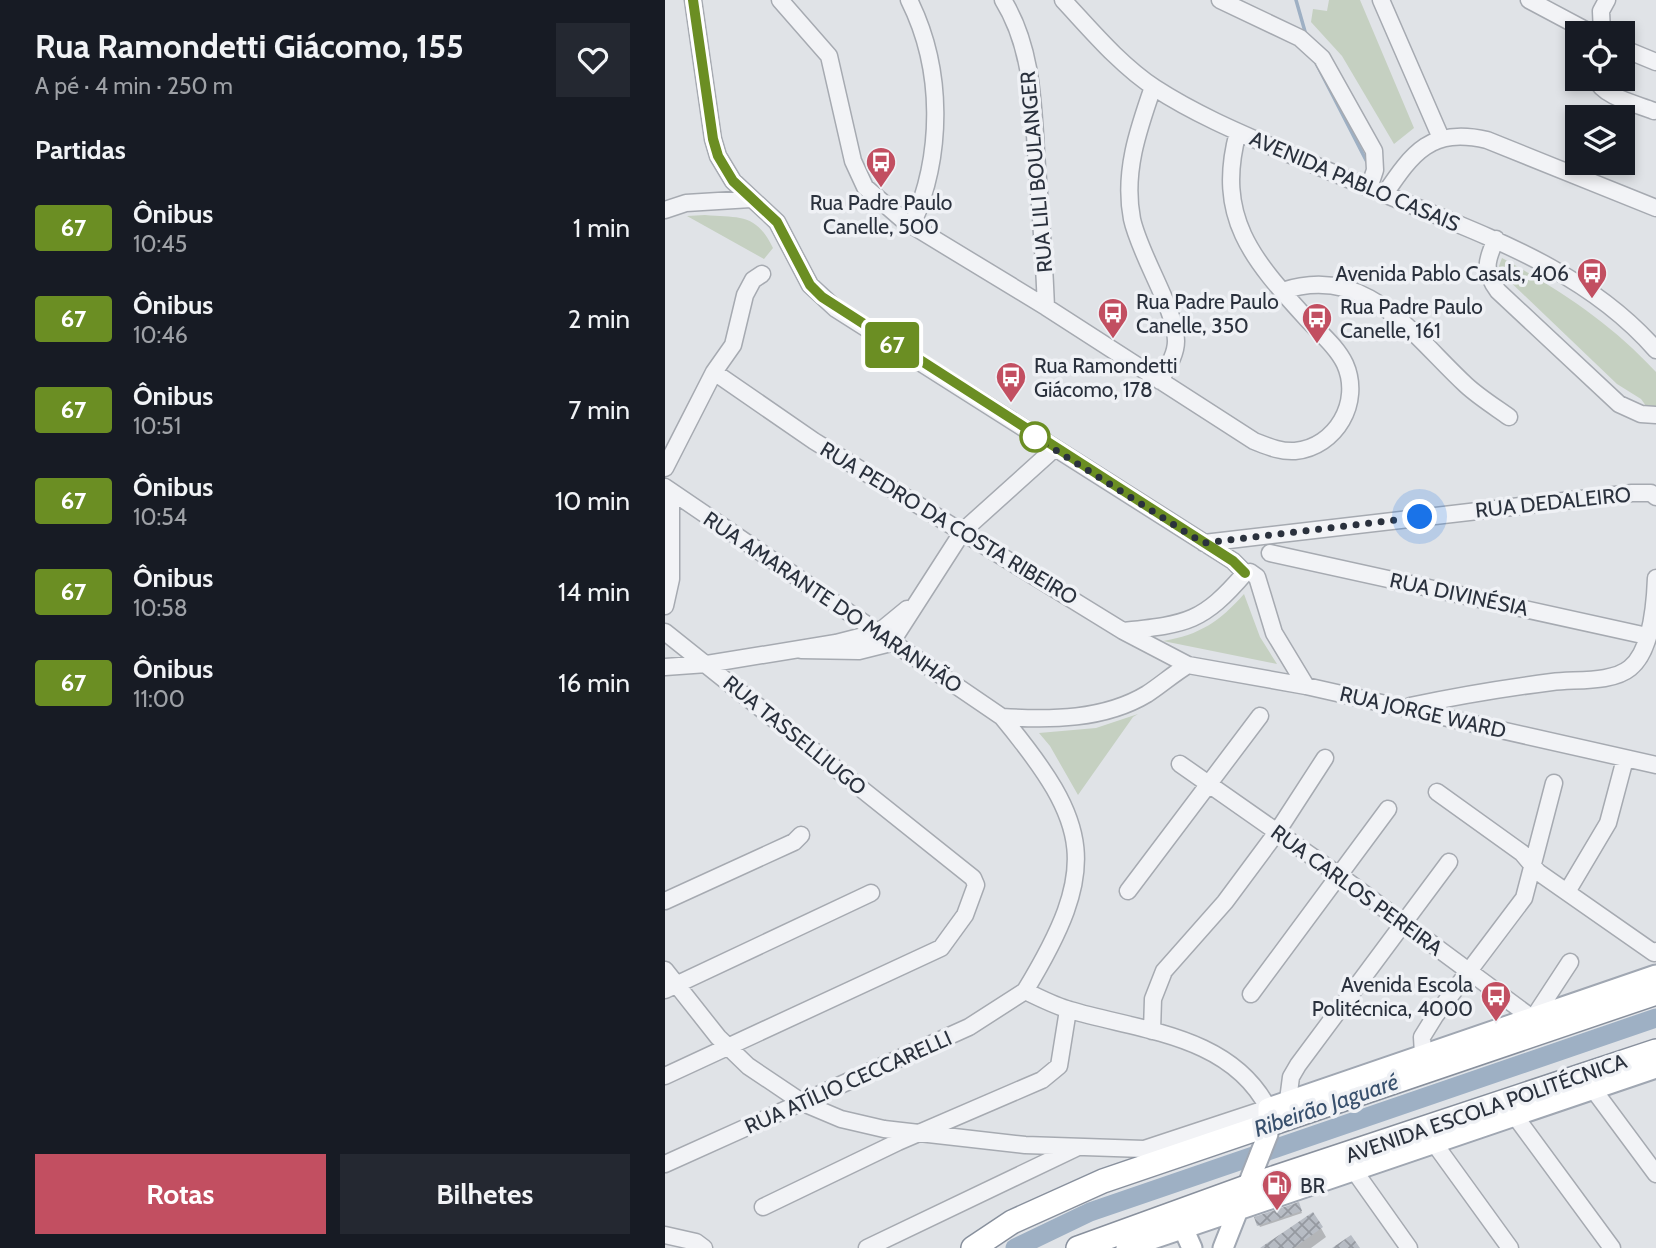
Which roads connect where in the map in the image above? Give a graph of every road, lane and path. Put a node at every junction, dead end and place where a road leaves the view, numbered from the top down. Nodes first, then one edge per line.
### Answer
1 (693, 0) edge
2 (780, 0) edge
3 (909, 0) edge
4 (1003, 0) edge
5 (1063, 0) edge
6 (1220, 0) edge
7 (1381, 0) edge
8 (1529, 0) edge
9 (1607, 0) edge
10 (1568, 21) edge
11 (1601, 21) edge
12 (1635, 53) edge
13 (1656, 62) edge
14 (1153, 87) junction
15 (1606, 91) edge
16 (1654, 111) dead end
17 (1238, 132) junction
18 (1441, 138) junction
19 (1376, 191) junction
20 (751, 199) junction
21 (667, 206) edge
22 (1656, 208) edge
23 (912, 225) junction
24 (1496, 239) junction
25 (762, 274) dead end
26 (1282, 292) junction
27 (1047, 307) junction
28 (1656, 350) edge
29 (714, 372) junction
30 (1160, 381) junction
31 (1656, 415) edge
32 (1509, 417) dead end
33 (1054, 449) junction
34 (665, 468) edge
35 (668, 490) edge
36 (1654, 495) edge
37 (963, 531) junction
38 (1288, 533) junction
39 (1203, 543) junction
40 (1270, 552) junction
41 (1250, 573) junction
42 (1656, 578) edge
43 (665, 607) edge
44 (1122, 631) junction
45 (665, 632) edge
46 (1647, 636) junction
47 (885, 638) junction
48 (707, 664) junction
49 (1188, 665) junction
50 (665, 667) edge
51 (1306, 686) junction
52 (1401, 707) junction
53 (1260, 716) dead end
54 (1002, 717) junction
55 (1325, 758) dead end
56 (1625, 759) junction
57 (1181, 764) dead end
58 (1656, 765) edge
59 (1554, 783) dead end
60 (1211, 785) junction
61 (1437, 792) dead end
62 (1388, 809) dead end
63 (1277, 832) junction
64 (801, 835) dead end
65 (1449, 862) dead end
66 (1533, 866) junction
67 (1340, 876) junction
68 (1128, 891) dead end
69 (1567, 892) junction
70 (871, 893) dead end
71 (665, 901) edge
72 (1403, 922) junction
73 (1655, 952) edge
74 (1570, 962) dead end
75 (665, 970) edge
76 (1468, 970) junction
77 (1656, 975) edge
78 (671, 987) edge
79 (1025, 991) junction
80 (1656, 993) edge
81 (1251, 994) dead end
82 (1068, 1010) junction
83 (1533, 1017) junction
84 (1152, 1031) junction
85 (728, 1048) junction
86 (1656, 1051) edge
87 (1423, 1054) junction
88 (1656, 1068) edge
89 (665, 1076) edge
90 (1593, 1089) junction
91 (1289, 1100) junction
92 (803, 1103) junction
93 (1515, 1116) junction
94 (1268, 1121) junction
95 (922, 1133) junction
96 (1434, 1143) junction
97 (1076, 1148) junction
98 (665, 1164) edge
99 (1353, 1170) junction
100 (1656, 1174) edge
101 (1253, 1177) junction
102 (1297, 1189) junction
103 (763, 1207) dead end
104 (1240, 1209) junction
105 (1184, 1230) junction
106 (665, 1235) edge
107 (704, 1248) edge
108 (867, 1248) edge
109 (974, 1248) edge
110 (1078, 1248) edge
111 (1126, 1248) edge
112 (1192, 1248) edge
113 (1223, 1248) edge
114 (1409, 1248) edge
115 (1510, 1248) edge
116 (1612, 1248) edge

1 - 20 street
2 - 23 street
3 - 23 street
4 - 27 street, RUA LILI BOULANGER
5 - 14 street, AVENIDA PABLO CASAIS
6 - 19 street
7 - 18 street
8 - 10 street
9 - 11 street
12 - 13 street
14 - 17 street, AVENIDA PABLO CASAIS
14 - 30 street
15 - 16 street
17 - 19 street, AVENIDA PABLO CASAIS
17 - 26 street
18 - 19 street
18 - 22 street
19 - 24 street, AVENIDA PABLO CASAIS
20 - 21 street
20 - 33 street
23 - 27 street
24 - 28 street, AVENIDA PABLO CASAIS
24 - 31 street
25 - 29 street
26 - 30 street
26 - 32 street
27 - 30 street
29 - 34 street
29 - 37 street, RUA PEDRO DA COSTA RIBEIRO
33 - 37 street
33 - 39 street
35 - 43 street
35 - 47 street, RUA AMARANTE DO MARANHÃO
36 - 38 street, RUA DEDALEIRO
37 - 44 street, RUA PEDRO DA COSTA RIBEIRO
37 - 47 street
38 - 39 street, RUA DEDALEIRO
38 - 40 street
39 - 41 street
40 - 41 street
40 - 46 street, RUA DIVINÉSIA
41 - 44 street
41 - 51 street
42 - 46 street
44 - 49 street, RUA PEDRO DA COSTA RIBEIRO
45 - 48 street, RUA TASSELLIUGO
46 - 52 street
47 - 48 street
47 - 54 street, RUA AMARANTE DO MARANHÃO
48 - 50 street
48 - 85 street, RUA TASSELLIUGO
49 - 51 street, RUA JORGE WARD
49 - 54 street
51 - 52 street, RUA JORGE WARD
52 - 56 street, RUA JORGE WARD
53 - 60 street
54 - 79 street
55 - 63 street
56 - 58 street, RUA JORGE WARD
56 - 69 street
57 - 60 street, RUA CARLOS PEREIRA
59 - 66 street
60 - 63 street, RUA CARLOS PEREIRA
60 - 68 street
61 - 66 street
62 - 67 street
63 - 67 street, RUA CARLOS PEREIRA
63 - 84 street
64 - 71 street
65 - 72 street
66 - 69 street
66 - 76 street
67 - 72 street, RUA CARLOS PEREIRA
67 - 81 street
69 - 73 street
70 - 78 street
72 - 76 street, RUA CARLOS PEREIRA
72 - 91 street
73 - 77 street
74 - 83 street
75 - 78 street
76 - 83 street, RUA CARLOS PEREIRA
76 - 87 street
77 - 83 main road
78 - 85 street
79 - 82 street
79 - 92 street, RUA ATÍLIO CECCARELLI
80 - 94 highway
82 - 84 street
82 - 95 street
83 - 87 main road
84 - 94 street
85 - 89 street
85 - 92 street
86 - 101 highway, AVENIDA ESCOLA POLITÉCNICA
87 - 91 main road
88 - 90 main road
90 - 93 main road
90 - 100 street
91 - 94 main road
92 - 95 street
92 - 98 street, RUA ATÍLIO CECCARELLI
93 - 96 main road
93 - 116 street
94 - 97 street
94 - 101 main road
94 - 109 highway
95 - 97 street
95 - 103 street
96 - 99 main road
96 - 115 street
97 - 108 street
99 - 102 main road
99 - 114 street
101 - 102 highway
101 - 104 main road
101 - 110 highway, AVENIDA ESCOLA POLITÉCNICA
102 - 104 main road
104 - 105 main road
104 - 113 main road
105 - 111 main road
105 - 112 main road
106 - 107 street

